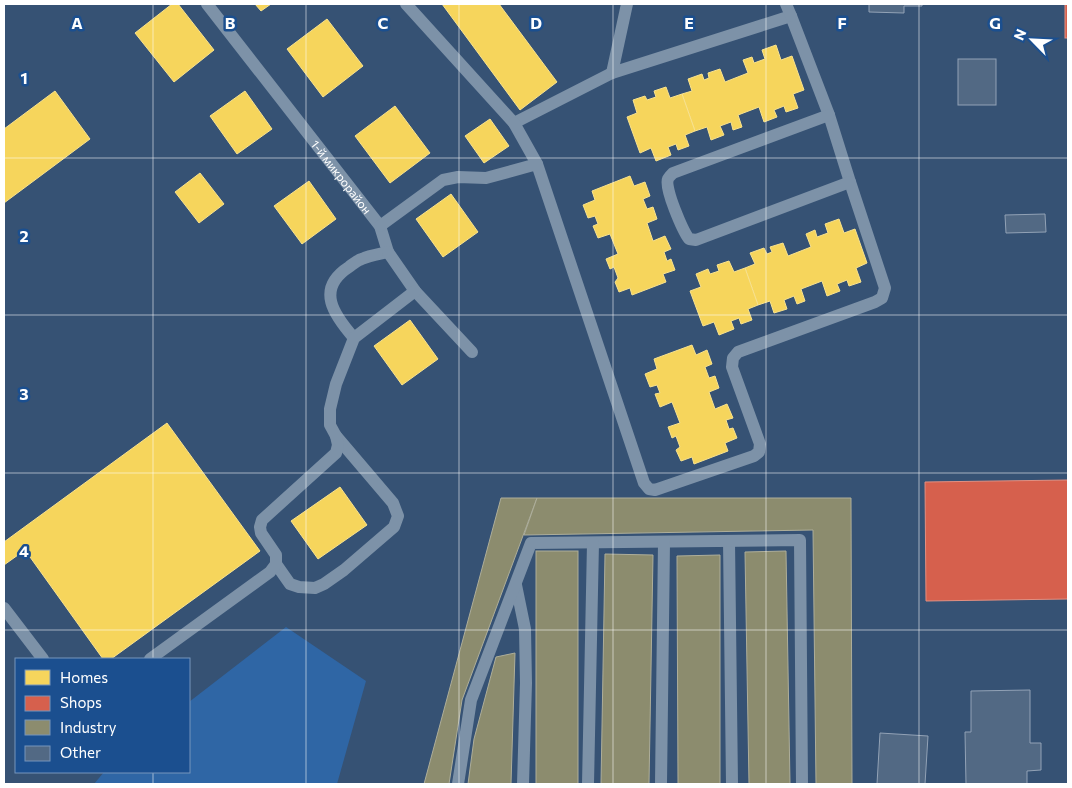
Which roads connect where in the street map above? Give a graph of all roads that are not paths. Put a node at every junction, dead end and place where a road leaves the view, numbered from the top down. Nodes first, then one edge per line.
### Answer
1 (207, 4) edge
2 (406, 4) edge
3 (627, 4) edge
4 (789, 10) edge
5 (612, 73) junction
6 (829, 115) junction
7 (514, 124) junction
8 (537, 164) junction
9 (850, 182) junction
10 (380, 226) junction
11 (388, 252) junction
12 (415, 291) junction
13 (354, 338) junction
14 (472, 352) dead end
15 (336, 436) junction
16 (729, 541) junction
17 (664, 542) junction
18 (593, 543) junction
19 (276, 564) junction
20 (516, 584) junction
21 (4, 608) edge
22 (42, 658) edge
23 (151, 658) edge
24 (458, 784) edge
25 (523, 784) edge
26 (588, 784) edge
27 (661, 784) edge
28 (732, 784) edge
29 (802, 784) edge

1 - 10 lane, 1-й микрорайон
2 - 7 lane
3 - 5 lane
4 - 5 lane
4 - 6 lane
5 - 7 lane
6 - 9 lane
6 - 9 lane
7 - 8 lane
8 - 9 lane
8 - 10 lane
10 - 11 lane, 1-й микрорайон
11 - 12 lane, 1-й микрорайон
11 - 13 lane
12 - 13 lane
12 - 14 lane, 1-й микрорайон
13 - 15 lane
15 - 19 lane
15 - 19 lane
16 - 17 lane
16 - 28 lane
16 - 29 lane
17 - 18 lane
17 - 27 lane
18 - 20 lane
18 - 26 lane
19 - 23 lane
20 - 24 lane
20 - 25 lane
21 - 22 lane

